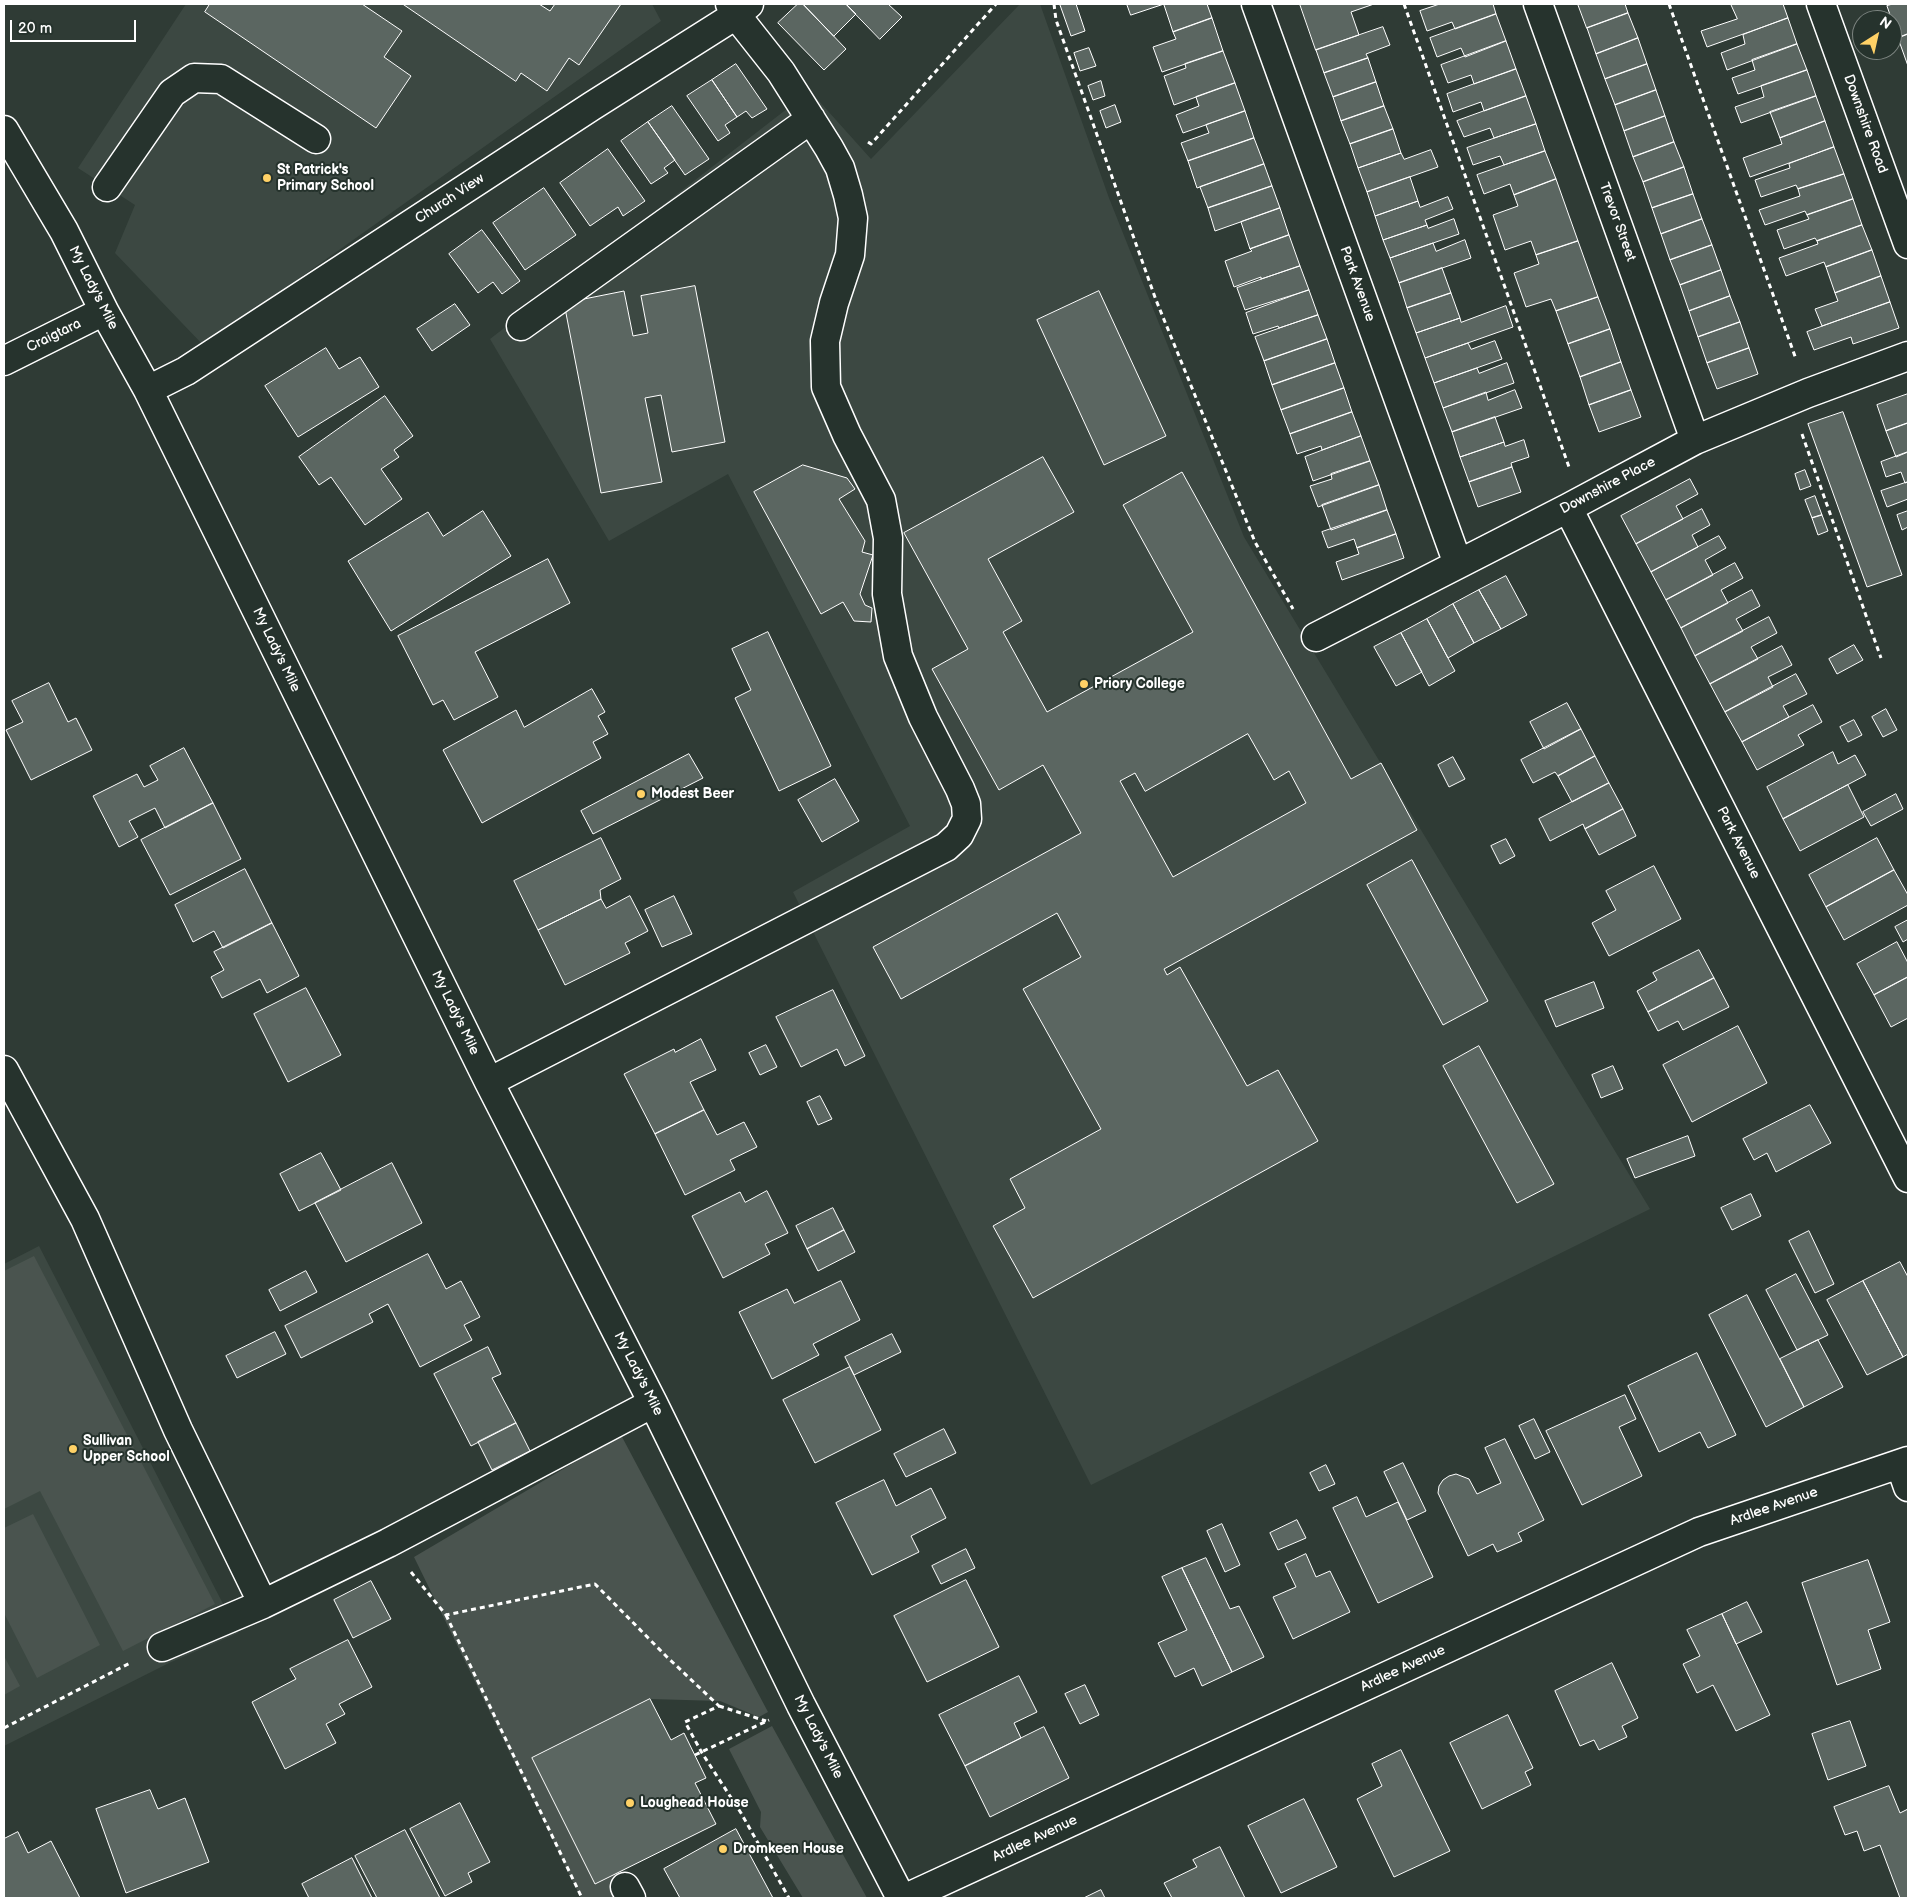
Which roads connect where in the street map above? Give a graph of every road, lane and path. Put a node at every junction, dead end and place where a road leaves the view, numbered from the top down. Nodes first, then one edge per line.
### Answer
1 (996, 4) edge
2 (1054, 4) edge
3 (1256, 4) edge
4 (1404, 4) edge
5 (1538, 4) edge
6 (1669, 4) edge
7 (1822, 4) edge
8 (738, 7) edge
9 (811, 119) junction
10 (4, 130) edge
11 (864, 136) dead end
12 (316, 139) dead end
13 (107, 187) dead end
14 (1908, 244) edge
15 (104, 311) junction
16 (521, 326) dead end
17 (1908, 356) edge
18 (4, 361) edge
19 (148, 390) junction
20 (1799, 397) junction
21 (1695, 440) junction
22 (1574, 504) junction
23 (1458, 564) junction
24 (1316, 638) joint
25 (1882, 658) dead end
26 (4, 1070) edge
27 (489, 1082) junction
28 (1908, 1178) edge
29 (653, 1403) junction
30 (1906, 1471) edge
31 (388, 1543) junction
32 (263, 1604) junction
33 (446, 1615) junction
34 (162, 1646) joint
35 (802, 1705) junction
36 (719, 1706) junction
37 (766, 1722) junction
38 (4, 1728) edge
39 (702, 1753) junction
40 (695, 1755) dead end
41 (582, 1898) edge
42 (789, 1898) edge
43 (901, 1898) edge
44 (906, 1898) edge

1 - 11 path
2 - 24 path
3 - 23 street, Park Avenue
4 - 22 path
5 - 21 street, Trevor Street
6 - 20 path
7 - 14 street, Downshire Road
8 - 9 street
8 - 19 street, Church View
9 - 16 street
9 - 27 street
10 - 15 street, My Lady's Mile
12 - 13 street
15 - 18 street, Craigtara
15 - 19 street, My Lady's Mile
17 - 20 street, Downshire Place
19 - 27 street, My Lady's Mile
20 - 21 street, Downshire Place
20 - 25 path
21 - 22 street, Downshire Place
22 - 23 street, Downshire Place
22 - 28 street, Park Avenue
23 - 24 street, Downshire Place
26 - 32 street
27 - 29 street, My Lady's Mile
29 - 31 street
29 - 35 street, My Lady's Mile
30 - 44 street, Ardlee Avenue
31 - 32 street
31 - 33 path
32 - 34 street
33 - 36 path
33 - 41 path
34 - 38 path
35 - 37 path
35 - 43 street, My Lady's Mile
36 - 37 path
36 - 39 path
37 - 39 path
39 - 40 path
39 - 42 path

